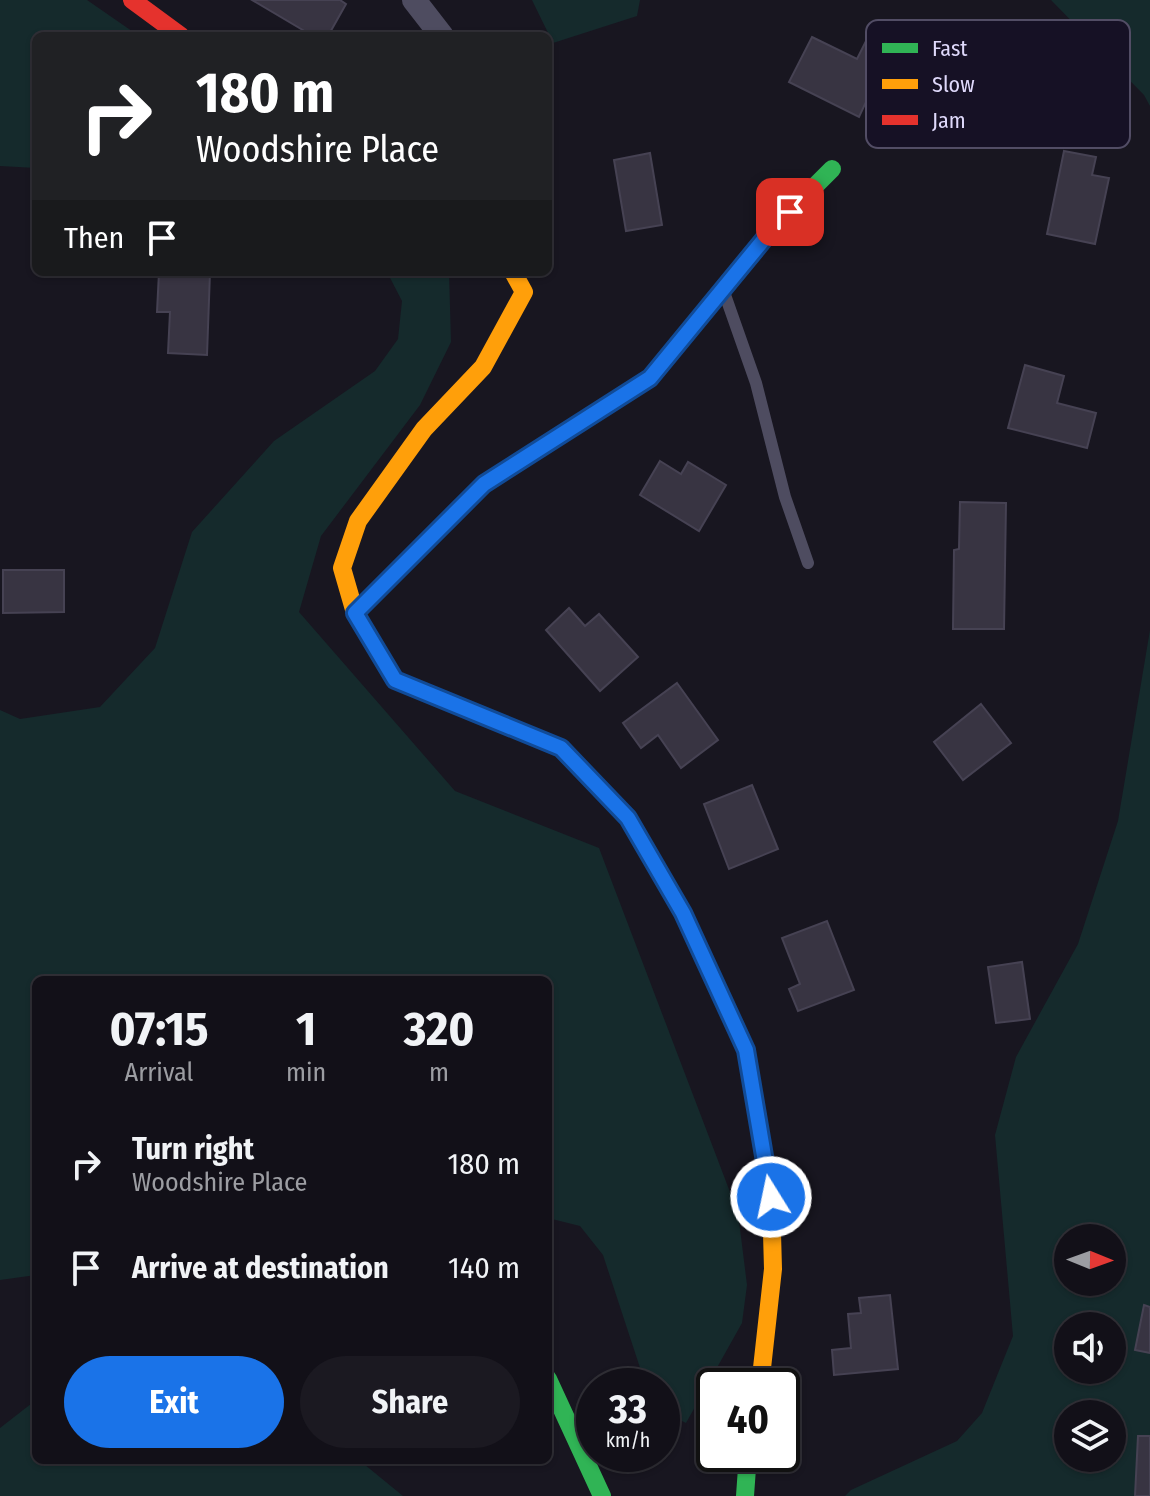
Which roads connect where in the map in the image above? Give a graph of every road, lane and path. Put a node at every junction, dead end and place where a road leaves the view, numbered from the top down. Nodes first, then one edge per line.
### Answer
1 (132, 0) edge
2 (414, 0) edge
3 (176, 32) edge
4 (439, 32) edge
5 (832, 169) dead end
6 (522, 279) edge
7 (723, 289) junction
8 (808, 563) dead end
9 (355, 613) junction
10 (762, 1368) edge
11 (552, 1388) edge
12 (747, 1472) edge
13 (602, 1496) edge
14 (745, 1496) edge

1 - 3 street
2 - 4 street
5 - 7 street
6 - 9 street
7 - 8 lane
7 - 9 street
9 - 10 street
11 - 13 street
12 - 14 street

